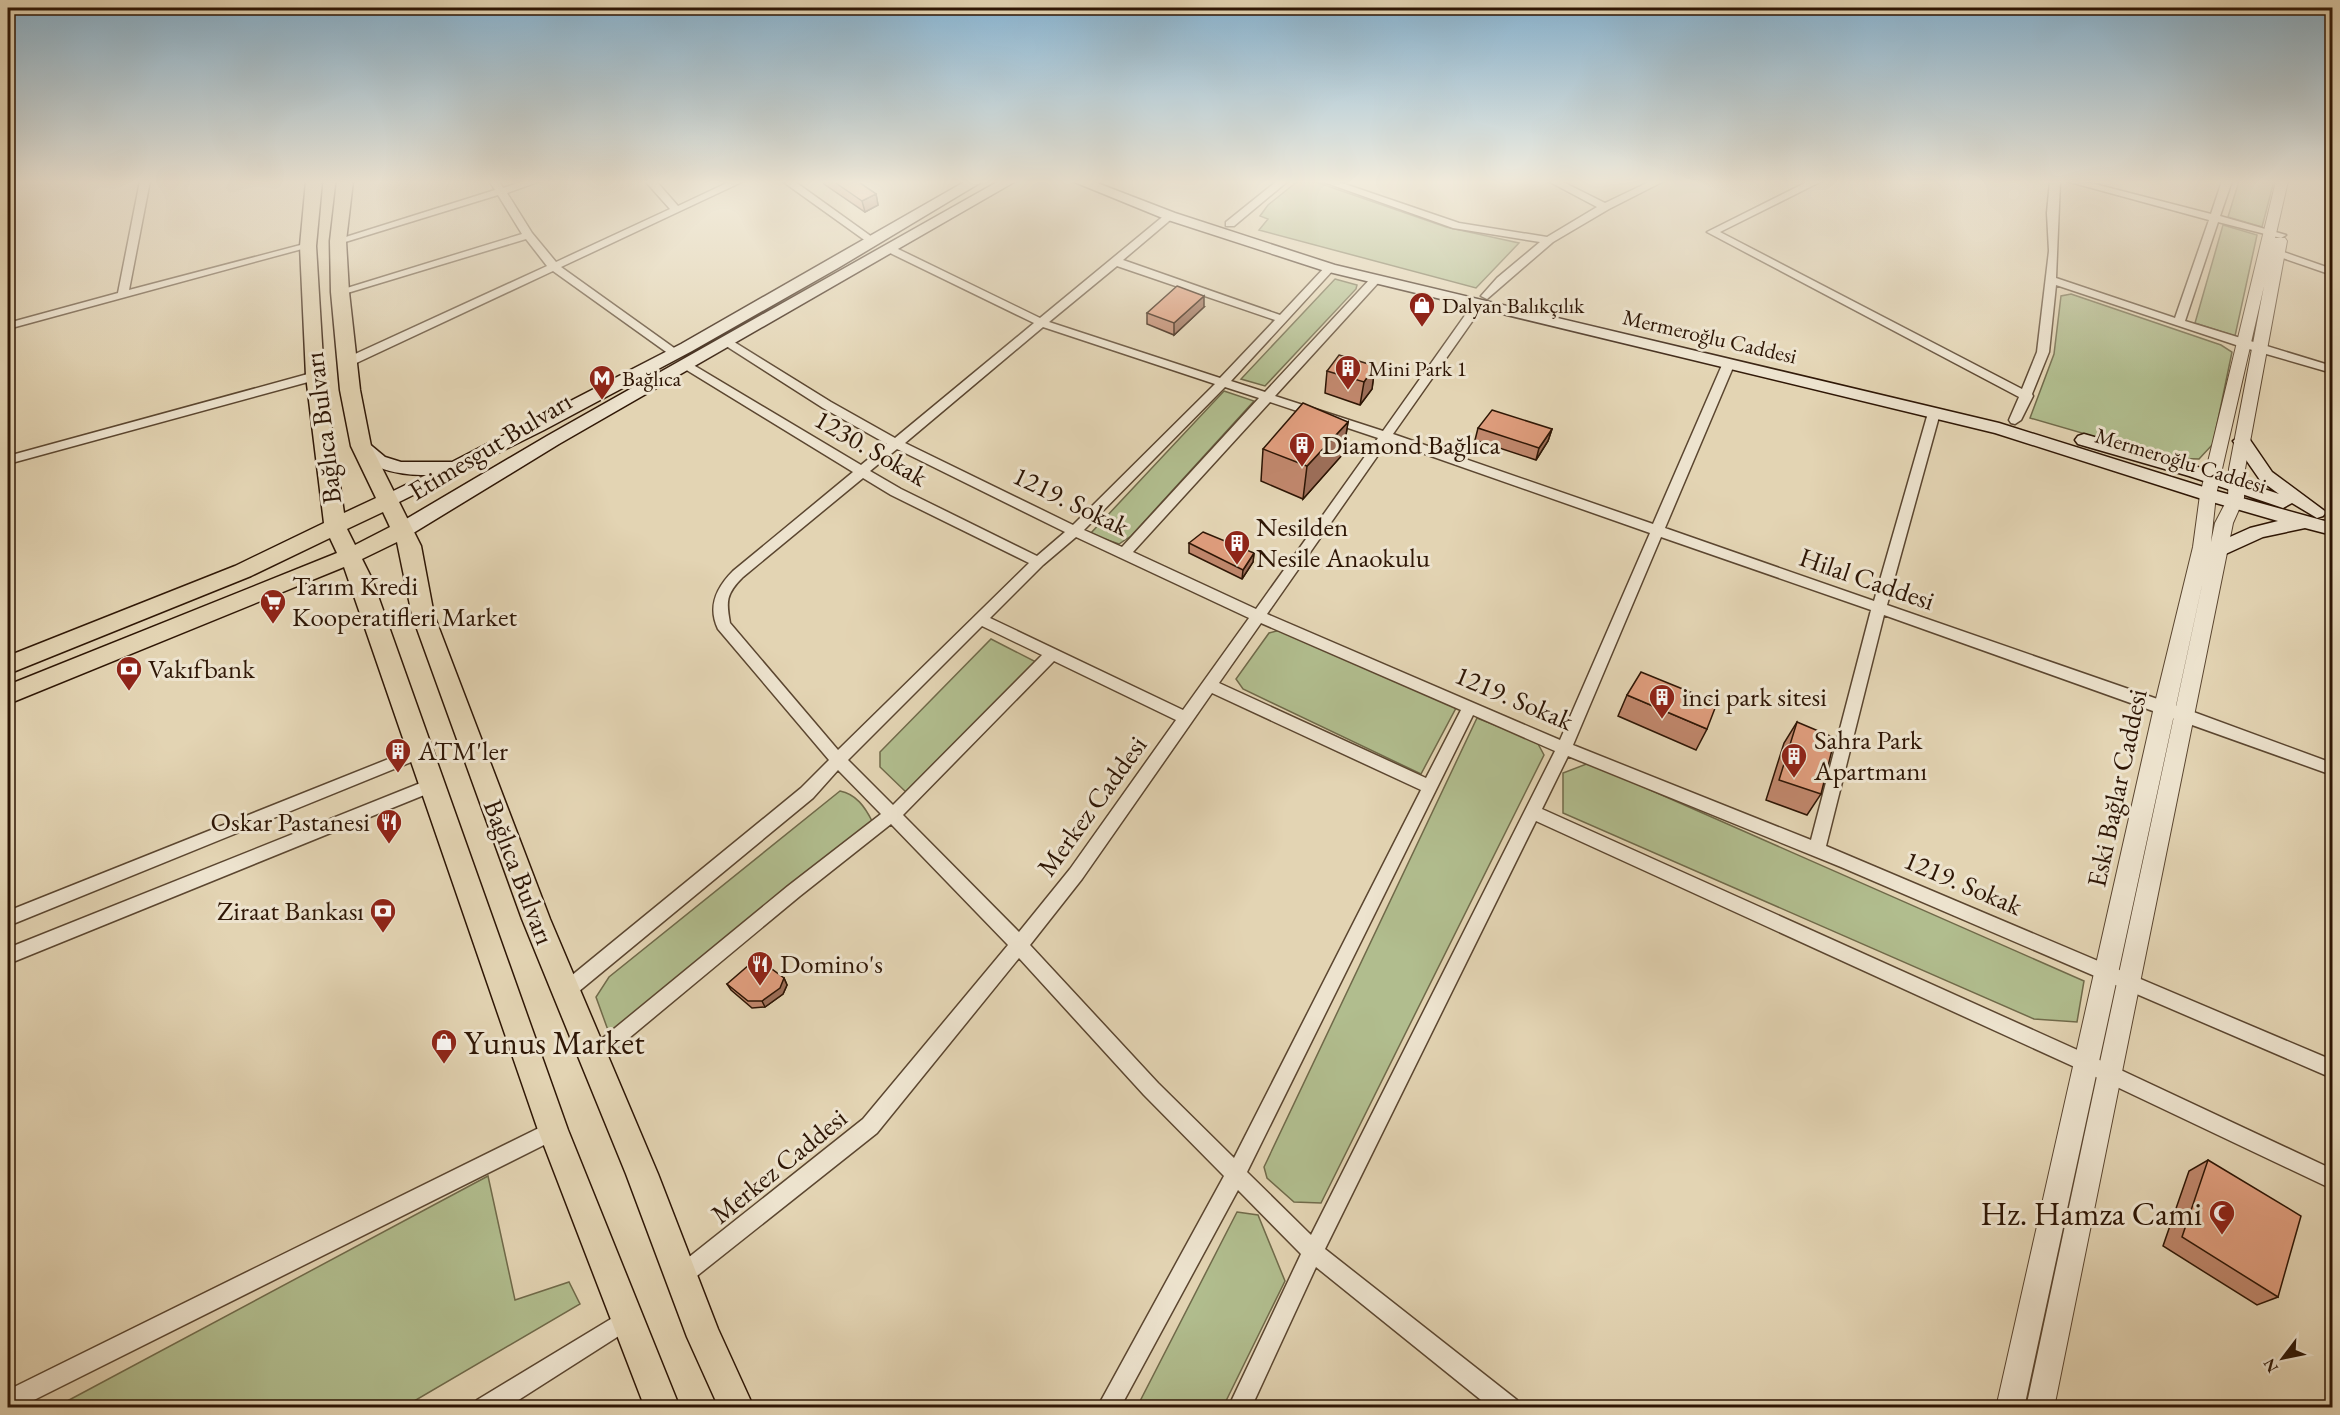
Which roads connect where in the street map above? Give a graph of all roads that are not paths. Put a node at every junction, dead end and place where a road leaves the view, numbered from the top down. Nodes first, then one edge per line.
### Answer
1 (133, 247) edge
2 (304, 247) edge
3 (308, 247) edge
4 (338, 247) edge
5 (488, 247) edge
6 (538, 247) edge
7 (597, 247) edge
8 (865, 247) edge
9 (897, 247) edge
10 (1133, 247) edge
11 (1265, 247) edge
12 (1306, 247) edge
13 (1541, 247) edge
14 (1741, 247) edge
15 (2052, 247) edge
16 (2204, 247) edge
17 (2272, 247) edge
18 (2277, 247) edge
19 (892, 250) junction
20 (2278, 253) junction
21 (1117, 261) junction
22 (554, 267) junction
23 (1330, 268) junction
24 (2332, 272) edge
25 (1375, 280) junction
26 (2051, 280) junction
27 (339, 292) junction
28 (123, 294) junction
29 (1482, 301) junction
30 (1282, 319) junction
31 (1042, 323) junction
32 (2179, 323) junction
33 (8, 326) edge
34 (727, 342) junction
35 (2253, 347) junction
36 (673, 352) junction
37 (346, 363) junction
38 (1728, 365) junction
39 (686, 366) junction
40 (2332, 370) edge
41 (315, 376) junction
42 (1223, 382) junction
43 (2027, 396) junction
44 (1267, 397) junction
45 (1934, 413) junction
46 (2015, 420) junction
47 (1386, 436) junction
48 (2242, 441) junction
49 (895, 443) junction
50 (361, 446) junction
51 (8, 460) edge
52 (472, 461) junction
53 (860, 471) junction
54 (2210, 486) junction
55 (2235, 494) junction
56 (389, 500) junction
57 (2324, 521) edge
58 (335, 527) junction
59 (403, 530) junction
60 (1075, 531) junction
61 (1656, 531) junction
62 (2219, 550) junction
63 (1123, 554) junction
64 (350, 556) junction
65 (1038, 562) junction
66 (1879, 608) junction
67 (1256, 615) junction
68 (980, 619) junction
69 (1052, 654) junction
70 (8, 665) edge
71 (1210, 685) junction
72 (8, 695) edge
73 (1470, 707) junction
74 (2174, 711) junction
75 (1187, 719) junction
76 (1564, 748) junction
77 (421, 752) junction
78 (838, 760) junction
79 (2332, 770) edge
80 (433, 784) junction
81 (1430, 787) junction
82 (1532, 812) junction
83 (893, 815) junction
84 (1818, 850) junction
85 (8, 920) edge
86 (1018, 944) junction
87 (8, 956) edge
88 (2119, 977) junction
89 (566, 991) junction
90 (593, 1057) junction
91 (2086, 1063) junction
92 (2332, 1069) edge
93 (2109, 1073) junction
94 (554, 1130) junction
95 (1236, 1174) junction
96 (2332, 1179) edge
97 (1313, 1252) junction
98 (681, 1276) junction
99 (629, 1318) junction
100 (8, 1401) edge
101 (485, 1407) edge
102 (663, 1407) edge
103 (737, 1407) edge
104 (1108, 1407) edge
105 (1239, 1407) edge
106 (1509, 1407) edge
107 (2010, 1407) edge
108 (2040, 1407) edge

1 - 28 street
2 - 28 street
3 - 41 main road, Bağlıca Bulvarı
4 - 27 main road, Bağlıca Bulvarı
5 - 27 street
6 - 22 street
7 - 22 street
8 - 36 main road, Etimesgut Bulvarı
9 - 19 main road, Etimesgut Bulvarı
10 - 21 street
11 - 23 main road, Mermeroğlu Caddesi
12 - 29 main road, Mermeroğlu Caddesi
13 - 29 street, Merkez Caddesi
14 - 43 street
15 - 26 street
16 - 32 street
17 - 35 street, Eski Bağlar Caddesi
18 - 20 street, Eski Bağlar Caddesi
19 - 31 street, Hilal Caddesi
19 - 34 main road, Etimesgut Bulvarı
20 - 24 street
20 - 35 street, Eski Bağlar Caddesi
21 - 30 street
21 - 31 street
22 - 36 street
22 - 37 street
23 - 25 main road, Mermeroğlu Caddesi
23 - 30 street
25 - 29 main road, Mermeroğlu Caddesi
25 - 44 street
26 - 32 street
26 - 43 street
27 - 37 main road, Bağlıca Bulvarı
28 - 33 street
29 - 38 main road, Mermeroğlu Caddesi
29 - 46 main road, Mermeroğlu Caddesi
29 - 47 street, Merkez Caddesi
30 - 42 street
31 - 42 street, Hilal Caddesi
31 - 49 street
32 - 35 street
34 - 39 main road, Etimesgut Bulvarı
34 - 49 street, 1219. Sokak
35 - 40 street
35 - 48 street, Eski Bağlar Caddesi
35 - 54 street, Eski Bağlar Caddesi
36 - 52 main road, Etimesgut Bulvarı
37 - 50 main road, Bağlıca Bulvarı
38 - 45 main road, Mermeroğlu Caddesi
38 - 61 street
39 - 53 street, 1230. Sokak
39 - 59 main road, Etimesgut Bulvarı
41 - 51 street
41 - 58 main road, Bağlıca Bulvarı
42 - 44 street, Hilal Caddesi
42 - 60 street
43 - 46 street
44 - 47 street, Hilal Caddesi
44 - 63 street
45 - 54 main road, Mermeroğlu Caddesi
45 - 66 street
46 - 54 main road, Mermeroğlu Caddesi
47 - 61 street, Hilal Caddesi
47 - 67 street, Merkez Caddesi
48 - 55 street, Eski Bağlar Caddesi
48 - 57 main road
49 - 53 street
49 - 60 street, 1219. Sokak
50 - 52 main road
50 - 56 main road, Bağlıca Bulvarı
52 - 56 main road, Etimesgut Bulvarı
53 - 65 street, 1230. Sokak
53 - 78 street
54 - 55 main road, Mermeroğlu Caddesi
54 - 74 street, Eski Bağlar Caddesi
55 - 57 main road, Mermeroğlu Caddesi
55 - 62 street, Eski Bağlar Caddesi
56 - 58 main road, Etimesgut Bulvarı
56 - 59 main road, Bağlıca Bulvarı
57 - 62 main road
58 - 64 main road, Bağlıca Bulvarı
58 - 70 main road, Etimesgut Bulvarı
59 - 64 main road, Etimesgut Bulvarı
59 - 89 main road, Bağlıca Bulvarı
60 - 63 street, 1219. Sokak
60 - 65 street
61 - 66 street, Hilal Caddesi
61 - 76 street
62 - 74 street, Eski Bağlar Caddesi
63 - 67 street, 1219. Sokak
64 - 72 main road, Etimesgut Bulvarı
64 - 77 main road, Bağlıca Bulvarı
65 - 68 street
66 - 74 street, Hilal Caddesi
66 - 84 street
67 - 71 street, Merkez Caddesi
67 - 73 street, 1219. Sokak
68 - 69 street
68 - 78 street
69 - 75 street
69 - 83 street
71 - 75 street, Merkez Caddesi
71 - 81 street
73 - 76 street, 1219. Sokak
73 - 81 street
74 - 79 street, Hilal Caddesi
74 - 88 street
75 - 86 street, Merkez Caddesi
76 - 82 street
76 - 84 street, 1219. Sokak
77 - 80 main road, Bağlıca Bulvarı
77 - 85 street
78 - 83 street
78 - 89 street
80 - 87 street
80 - 94 main road, Bağlıca Bulvarı
81 - 95 street
82 - 91 street
82 - 97 street
83 - 86 street
83 - 90 street
84 - 88 street, 1219. Sokak
86 - 95 street
86 - 98 street, Merkez Caddesi
88 - 91 street
88 - 92 street, 1219. Sokak
88 - 93 street
89 - 90 main road, Bağlıca Bulvarı
90 - 98 main road, Bağlıca Bulvarı
91 - 93 street
91 - 107 street
93 - 96 street
93 - 108 street
94 - 99 main road, Bağlıca Bulvarı
94 - 100 street
95 - 97 street
95 - 104 street
97 - 105 street
97 - 106 street
98 - 103 main road, Bağlıca Bulvarı
99 - 101 street
99 - 102 main road, Bağlıca Bulvarı

